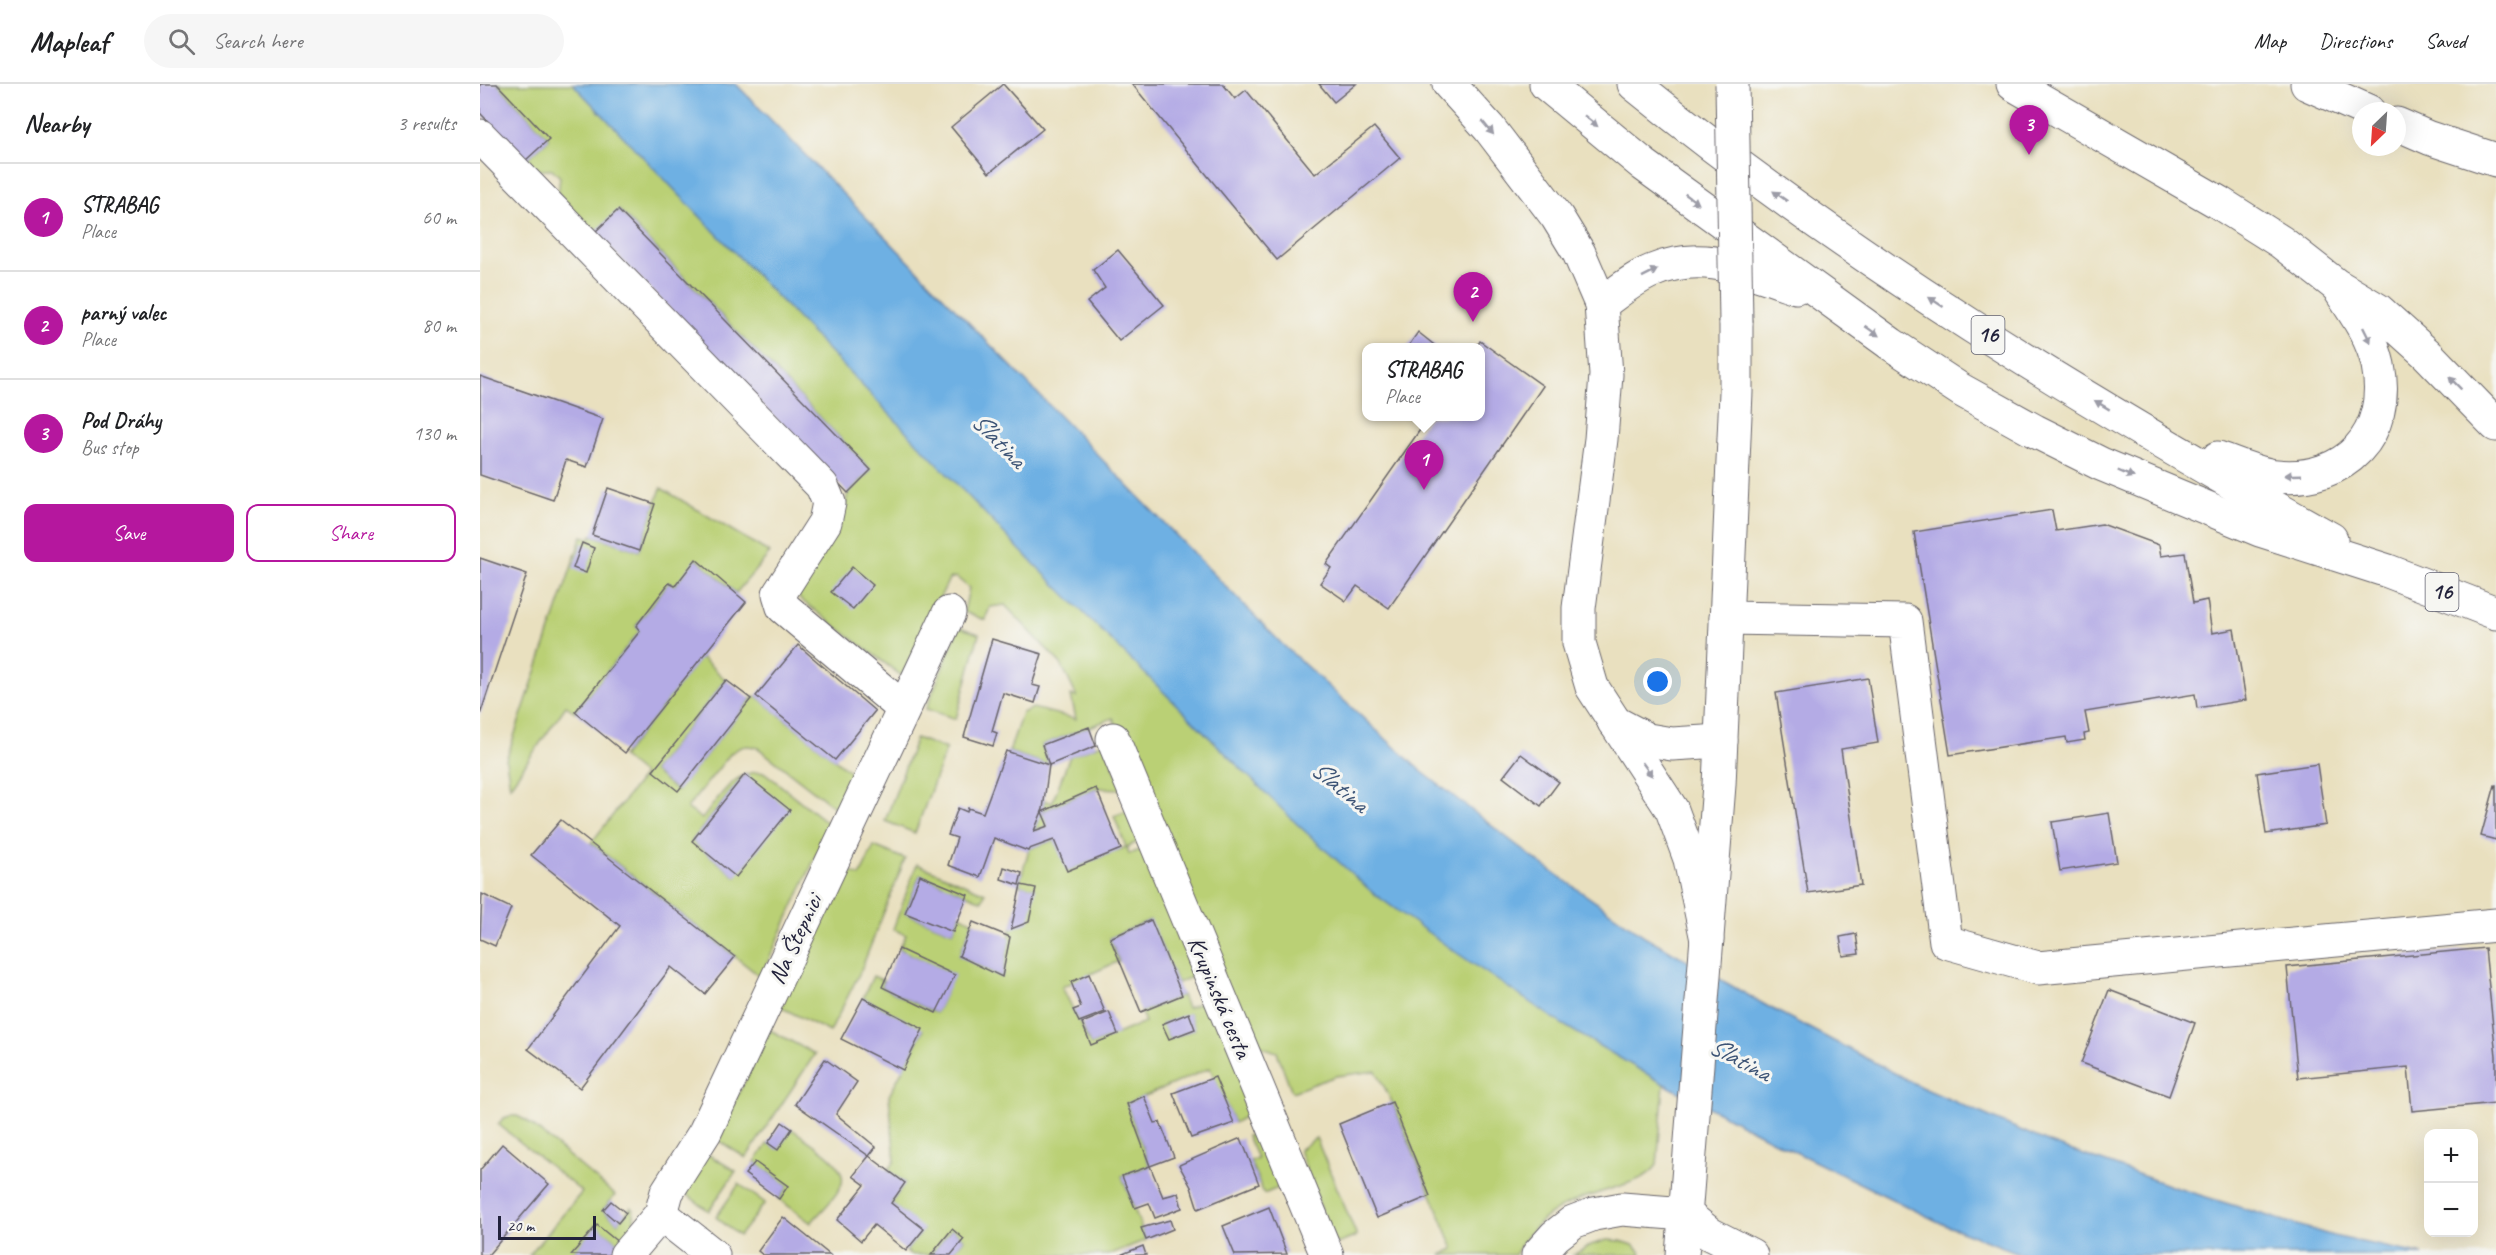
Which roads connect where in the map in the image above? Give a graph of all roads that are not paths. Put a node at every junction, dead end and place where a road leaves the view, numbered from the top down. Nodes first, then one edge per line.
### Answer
1 (1449, 84) edge
2 (1546, 84) edge
3 (1634, 84) edge
4 (1732, 84) edge
5 (2013, 84) edge
6 (2307, 84) edge
7 (2352, 104) edge
8 (2406, 128) edge
9 (480, 136) edge
10 (2496, 160) edge
11 (2336, 285) junction
12 (1825, 297) junction
13 (1601, 304) junction
14 (2496, 425) edge
15 (2152, 435) junction
16 (2388, 571) junction
17 (949, 613) dead end
18 (2496, 613) edge
19 (1726, 618) junction
20 (903, 708) junction
21 (1612, 721) junction
22 (1113, 739) dead end
23 (1721, 741) junction
24 (2496, 925) edge
25 (1707, 940) junction
26 (661, 1214) junction
27 (1685, 1214) junction
28 (626, 1255) edge
29 (713, 1255) edge
30 (1327, 1255) edge
31 (1538, 1255) edge
32 (1682, 1255) edge
33 (1751, 1255) edge

1 -> 13 main road
2 -> 12 main road, 16
15 -> 3 main road, 16
4 - 19 main road, bridge
5 - 11 main road
6 - 7 main road
8 - 10 main road
9 - 20 main road
14 -> 11 main road
11 -> 15 main road
13 -> 12 main road
12 -> 16 main road, 16
13 - 21 main road
15 - 16 main road, 16
16 - 18 main road, 16
17 - 20 main road, Na Štepnici
19 - 23 main road
19 - 24 main road
20 - 26 main road, Na Štepnici
21 - 23 main road
21 -> 25 main road
22 - 30 main road, Krupinská cesta
23 - 25 main road
25 - 27 main road
26 - 28 main road, Na Štepnici
26 - 29 main road
27 - 31 main road
27 - 32 main road
27 - 33 main road

